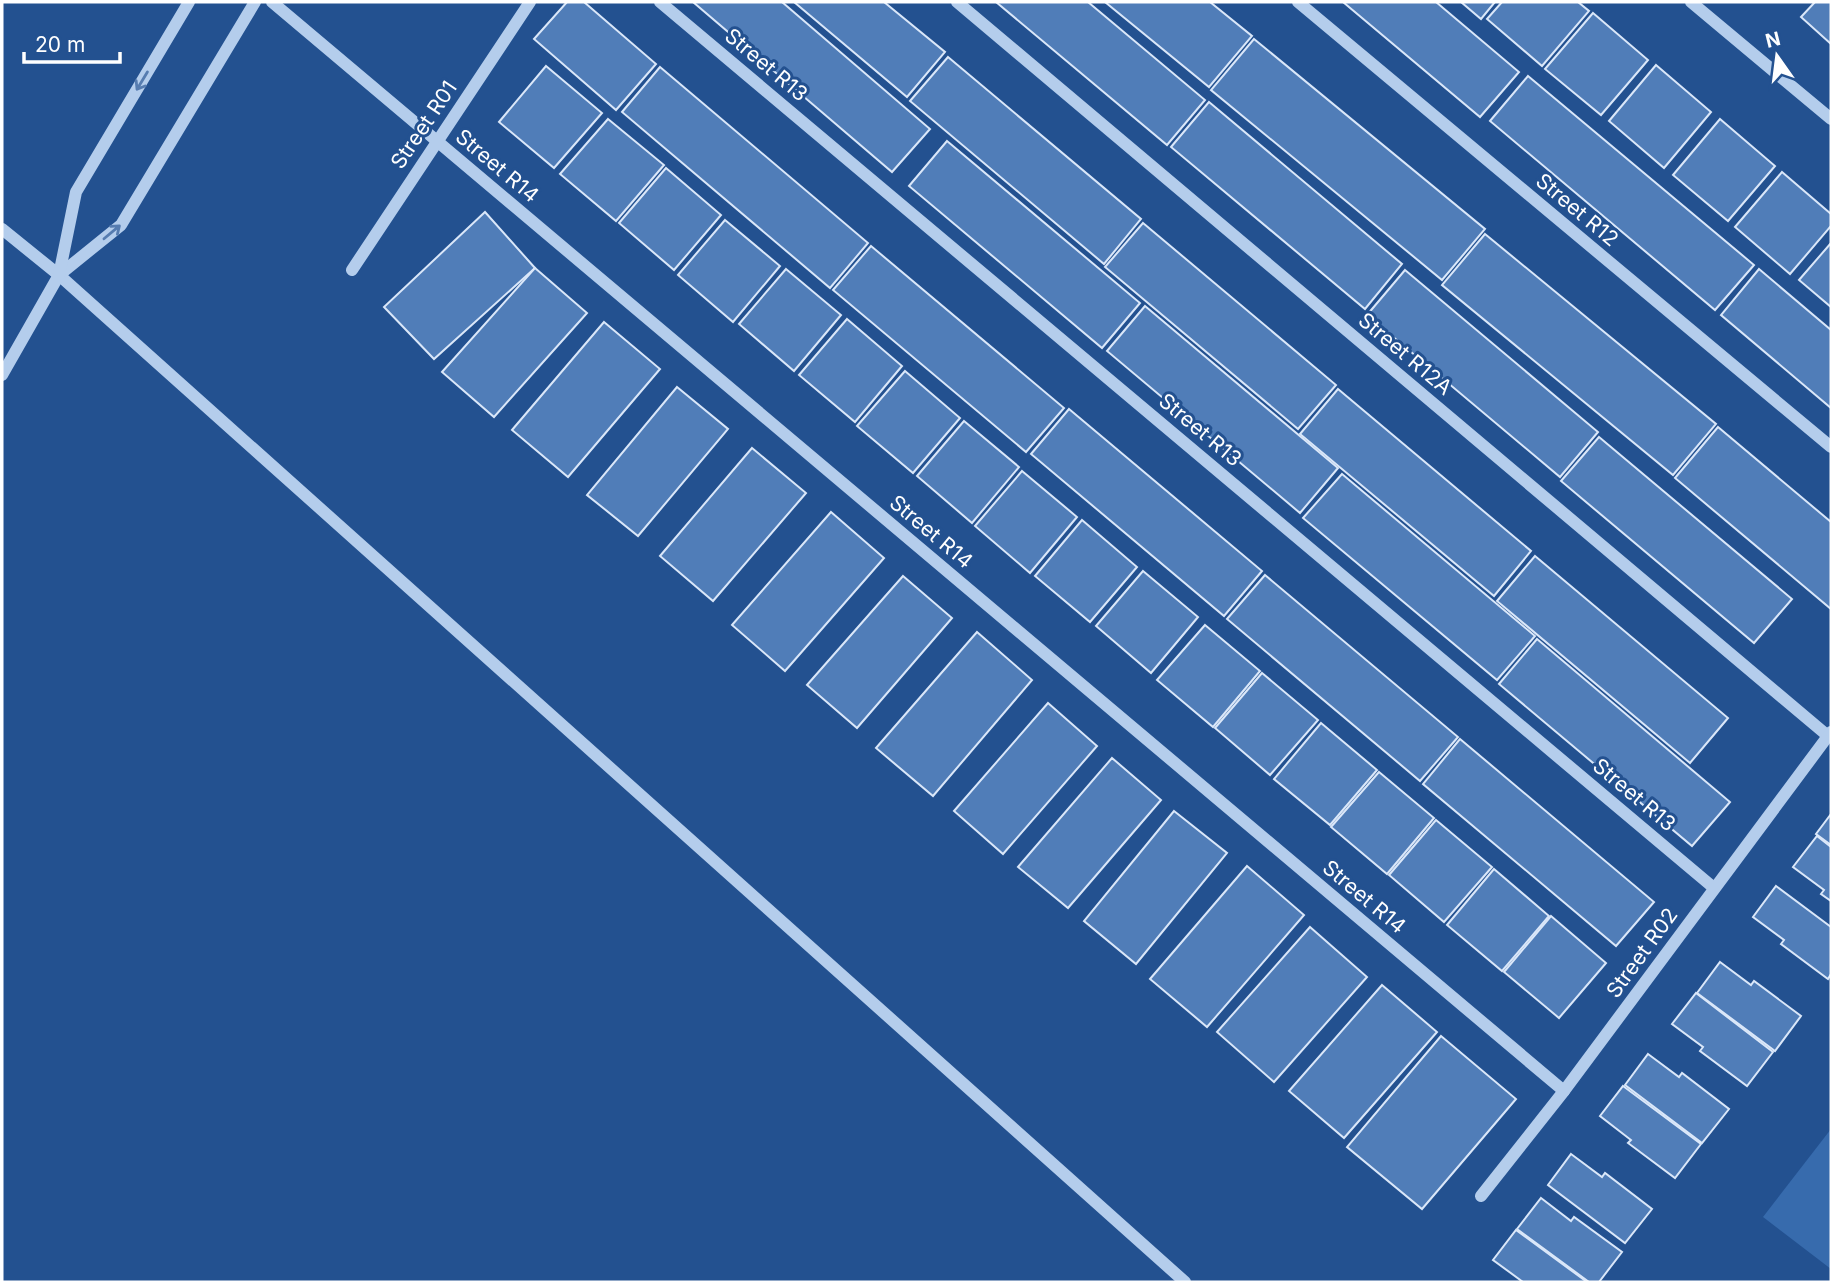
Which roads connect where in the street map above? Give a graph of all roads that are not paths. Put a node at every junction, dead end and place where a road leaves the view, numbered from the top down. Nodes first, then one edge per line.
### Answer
1 (190, 2) edge
2 (255, 2) edge
3 (272, 2) edge
4 (530, 2) edge
5 (660, 2) edge
6 (957, 2) edge
7 (1298, 2) edge
8 (1691, 2) edge
9 (1831, 119) edge
10 (436, 140) junction
11 (2, 229) edge
12 (352, 270) dead end
13 (60, 275) junction
14 (2, 375) edge
15 (1831, 447) edge
16 (1830, 734) edge
17 (1714, 888) junction
18 (1564, 1091) junction
19 (1481, 1196) dead end
20 (1185, 1282) edge

1 -> 13 street
13 -> 2 street
3 - 10 street, Street R14
4 - 10 street, Street R01
5 - 17 street, Street R13
6 - 16 street, Street R12A
7 - 15 street, Street R12
8 - 9 street
10 - 12 street, Street R01
10 - 18 street, Street R14
11 - 13 street
13 - 14 street
13 - 20 street
16 - 17 street, Street R02
17 - 18 street, Street R02
18 - 19 street, Street R02

